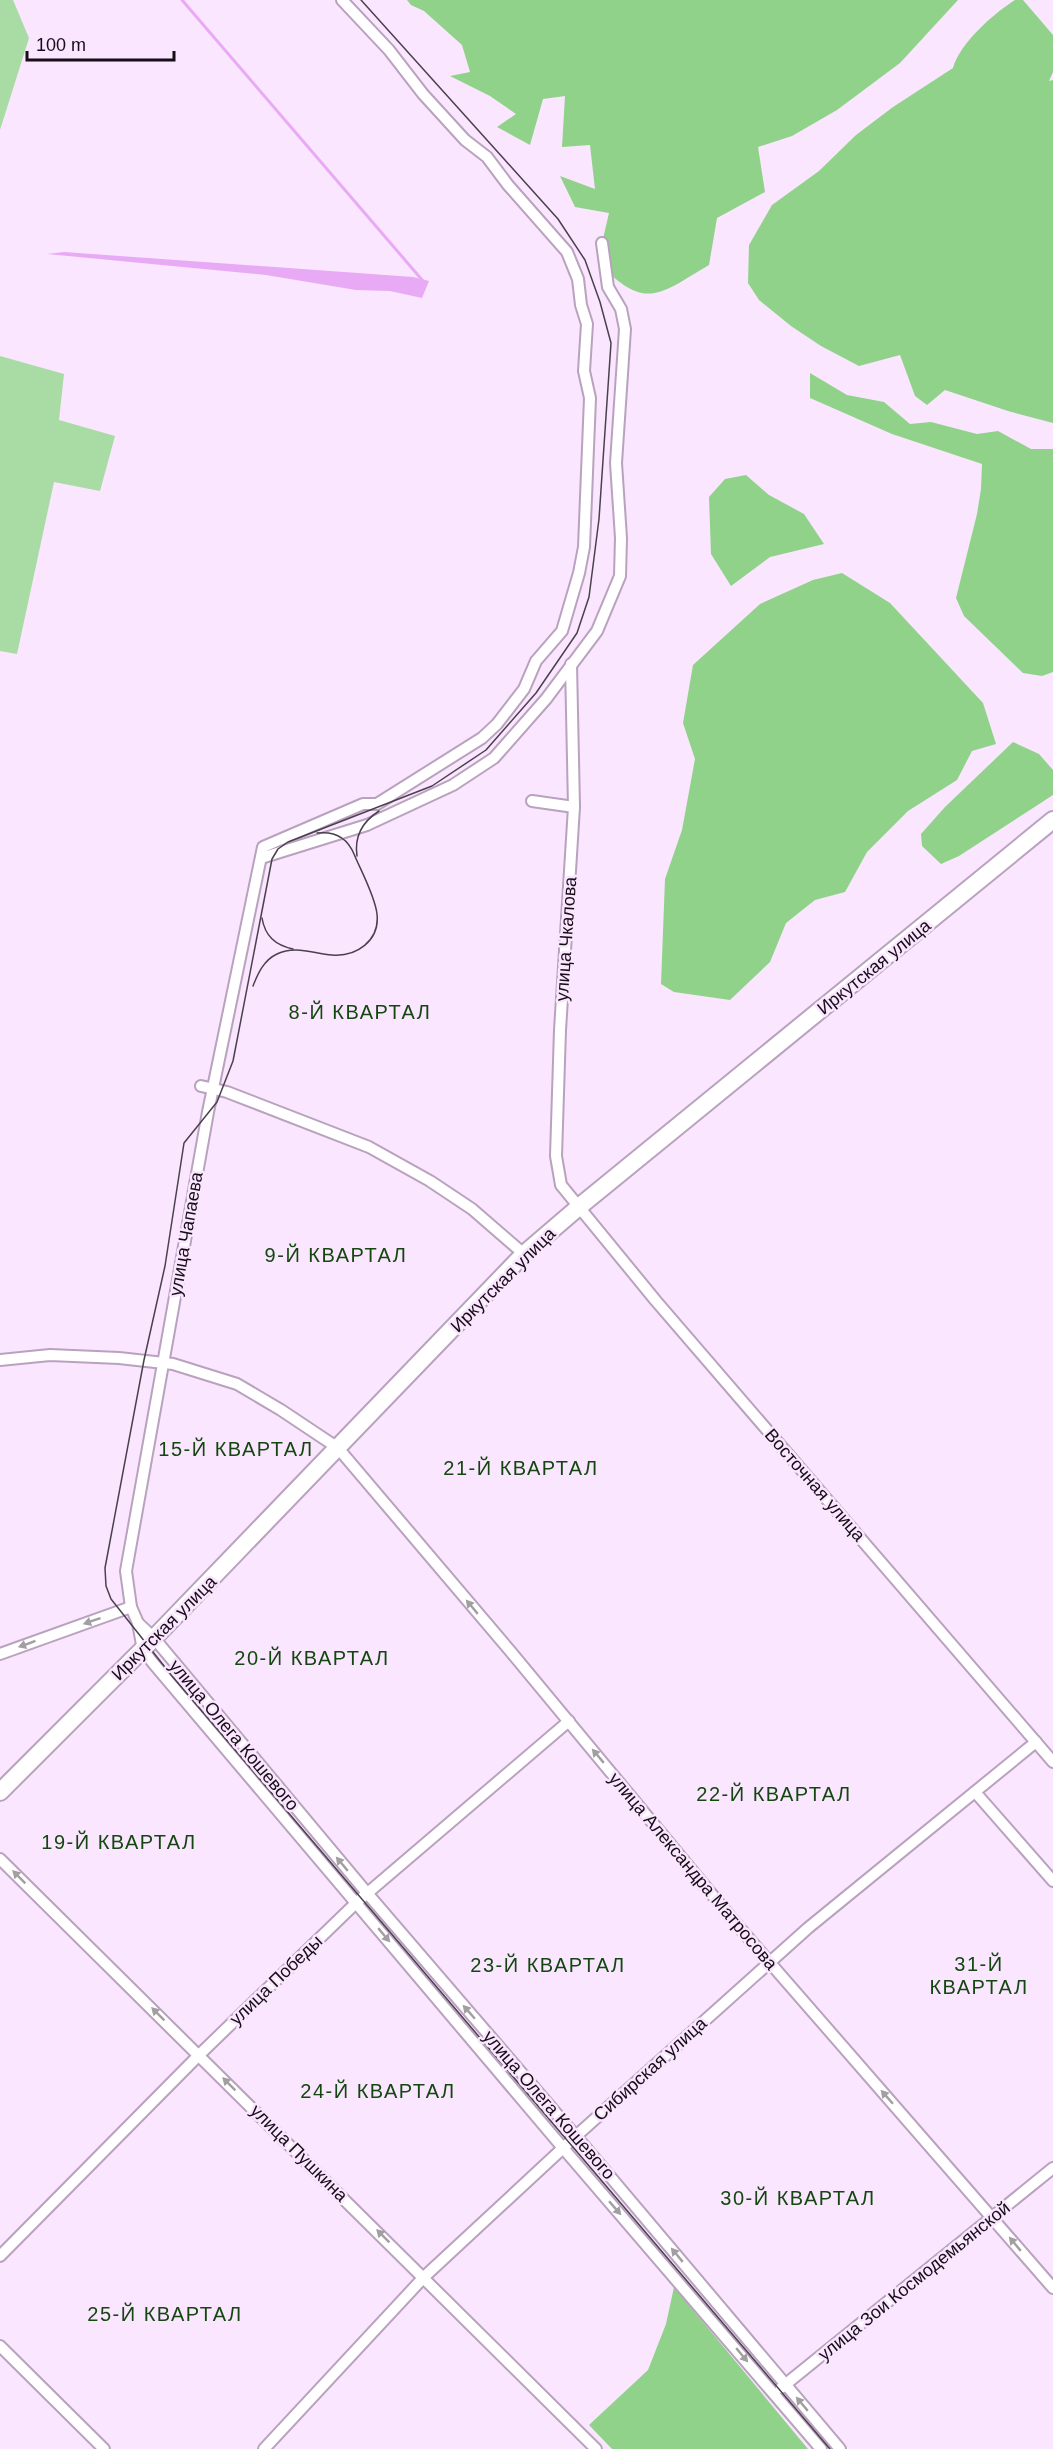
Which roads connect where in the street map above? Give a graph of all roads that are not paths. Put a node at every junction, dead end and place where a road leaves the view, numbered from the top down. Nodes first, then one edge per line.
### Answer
1 (342, 0) edge
2 (602, 243) dead end
3 (571, 664) junction
4 (532, 801) dead end
5 (574, 807) junction
6 (1053, 820) edge
7 (262, 852) junction
8 (201, 1086) dead end
9 (213, 1088) junction
10 (580, 1206) junction
11 (524, 1254) junction
12 (0, 1360) edge
13 (162, 1363) junction
14 (338, 1448) junction
15 (131, 1607) junction
16 (138, 1623) junction
17 (148, 1644) junction
18 (0, 1654) edge
19 (569, 1721) junction
20 (1036, 1742) junction
21 (1053, 1762) edge
22 (0, 1792) edge
23 (975, 1792) junction
24 (0, 1858) edge
25 (1053, 1881) edge
26 (367, 1893) junction
27 (357, 1902) junction
28 (769, 1963) junction
29 (199, 2055) junction
30 (576, 2136) junction
31 (563, 2148) junction
32 (1053, 2168) edge
33 (993, 2218) junction
34 (0, 2256) edge
35 (424, 2277) junction
36 (1053, 2288) edge
37 (0, 2346) edge
38 (786, 2384) junction
39 (774, 2393) junction
40 (104, 2449) edge
41 (264, 2449) edge
42 (596, 2449) edge
43 (821, 2449) edge
44 (840, 2449) edge

1 - 7 street
2 - 3 street
3 - 5 street, улица Чкалова
3 - 7 street
4 - 5 street
5 - 10 street, улица Чкалова
6 - 10 main road, Иркутская улица
7 - 9 street, улица Чапаева
8 - 9 street
9 - 11 street
9 - 13 street, улица Чапаева
10 - 11 main road, Иркутская улица
10 - 20 street, Восточная улица
11 - 14 main road, Иркутская улица
12 - 13 street, улица Александра Матросова
13 - 14 street, улица Александра Матросова
13 - 15 street, улица Чапаева
14 - 17 main road, Иркутская улица
19 -> 14 street, улица Александра Матросова
15 - 16 street, улица Чапаева
15 -> 18 street
16 - 17 street, улица Олега Кошевого
16 - 17 street, улица Олега Кошевого
17 - 22 main road, Иркутская улица
26 -> 17 street, улица Олега Кошевого
17 - 27 street, улица Олега Кошевого
19 - 26 street, улица Победы
28 -> 19 street, улица Александра Матросова
20 - 21 street, Восточная улица
20 - 23 street, Сибирская улица
23 - 25 street
23 - 28 street, Сибирская улица
29 -> 24 street, улица Пушкина
26 - 27 street, улица Победы
30 -> 26 street, улица Олега Кошевого
27 - 29 street, улица Победы
27 -> 31 street, улица Олега Кошевого
28 - 30 street, Сибирская улица
33 -> 28 street, улица Александра Матросова
29 - 34 street, улица Победы
35 -> 29 street, улица Пушкина
30 - 31 street, Сибирская улица
38 -> 30 street, улица Олега Кошевого
31 - 35 street, Сибирская улица
31 -> 39 street, улица Олега Кошевого
32 - 33 street, улица Зои Космодемьянской
36 -> 33 street, улица Александра Матросова
33 - 38 street, улица Зои Космодемьянской
35 - 41 street, Сибирская улица
35 - 42 street, улица Пушкина
37 - 40 street
38 - 39 street, улица Зои Космодемьянской
44 -> 38 street, улица Олега Кошевого
39 - 43 street, улица Олега Кошевого

